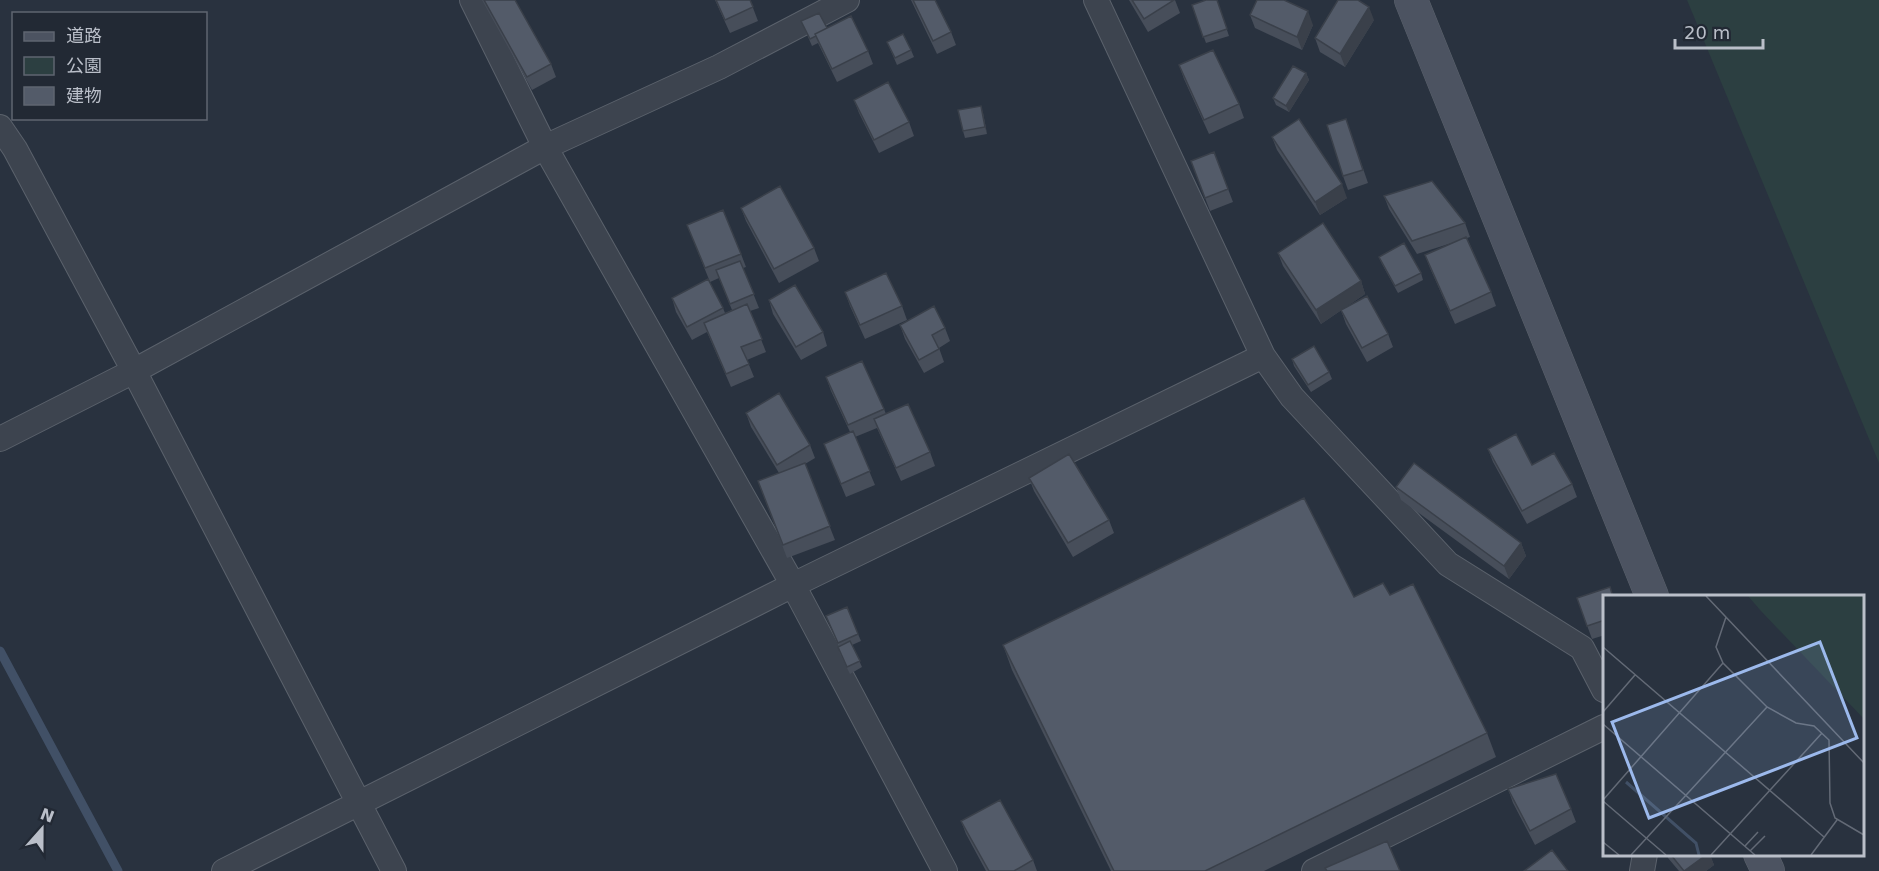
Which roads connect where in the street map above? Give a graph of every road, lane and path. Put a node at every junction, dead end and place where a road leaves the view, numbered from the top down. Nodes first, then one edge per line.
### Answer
1 (472, 0) edge
2 (847, 0) edge
3 (1096, 0) edge
4 (1411, 0) edge
5 (0, 127) edge
6 (545, 147) junction
7 (1263, 356) junction
8 (134, 371) junction
9 (0, 439) edge
10 (793, 585) junction
11 (1651, 595) edge
12 (1603, 686) edge
13 (1603, 728) edge
14 (357, 802) junction
15 (1645, 856) edge
16 (1760, 856) edge
17 (224, 871) edge
18 (394, 871) edge
19 (945, 871) edge
20 (1314, 871) edge
21 (1642, 871) edge
22 (1768, 871) edge

1 - 6 street
2 - 6 street
3 - 7 street
4 - 11 main road
5 - 8 street
6 - 8 street
6 - 10 street
7 - 10 street
7 - 12 street
8 - 9 street
8 - 14 street
10 - 14 street
10 - 19 street
13 - 20 street
14 - 17 street
14 - 18 street
15 - 21 street
16 - 22 main road

